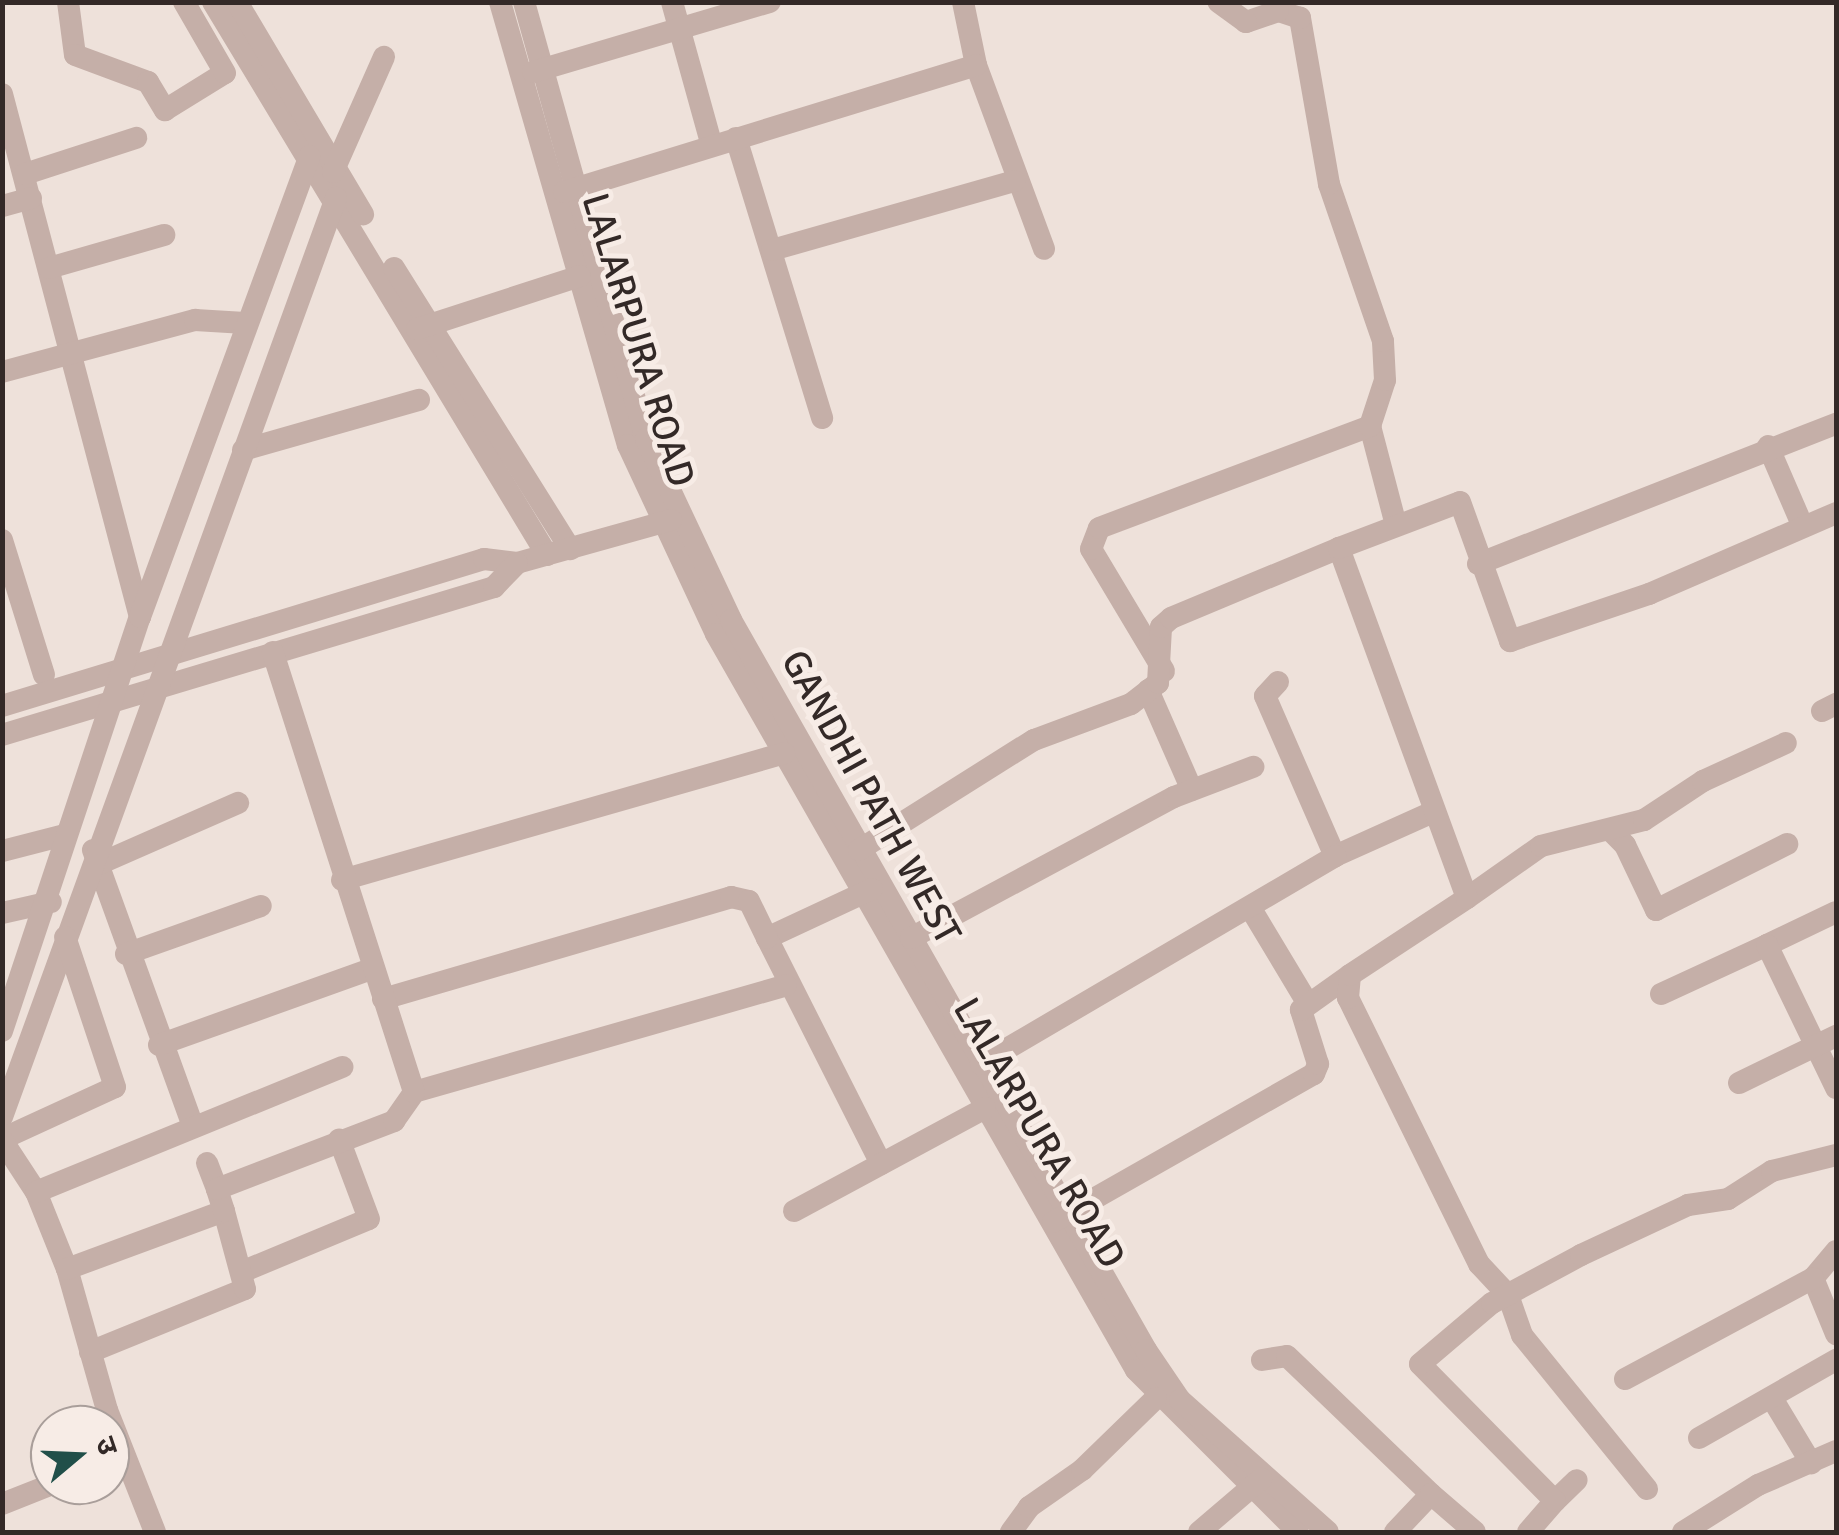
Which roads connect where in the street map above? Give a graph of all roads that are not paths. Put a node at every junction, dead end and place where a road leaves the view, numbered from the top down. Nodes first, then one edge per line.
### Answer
1 (68, 2) edge
2 (184, 2) edge
3 (213, 2) edge
4 (237, 2) edge
5 (500, 2) edge
6 (524, 2) edge
7 (672, 2) edge
8 (770, 2) edge
9 (963, 2) edge
10 (1218, 2) edge
11 (680, 28) junction
12 (384, 57) dead end
13 (260, 59) junction
14 (976, 65) junction
15 (544, 69) junction
16 (519, 76) junction
17 (2, 94) edge
18 (136, 138) dead end
19 (736, 138) junction
20 (712, 146) junction
21 (310, 156) junction
22 (25, 174) junction
23 (1014, 181) junction
24 (333, 182) junction
25 (566, 192) junction
26 (31, 198) junction
27 (2, 206) edge
28 (164, 235) dead end
29 (1044, 249) dead end
30 (772, 250) junction
31 (50, 268) junction
32 (580, 276) junction
33 (245, 322) junction
34 (422, 328) junction
35 (72, 353) junction
36 (2, 372) edge
37 (419, 400) dead end
38 (822, 418) dead end
39 (1836, 424) edge
40 (1370, 426) junction
41 (1768, 446) junction
42 (243, 450) junction
43 (1836, 513) edge
44 (670, 520) junction
45 (1396, 526) junction
46 (1803, 527) junction
47 (1339, 548) junction
48 (559, 552) junction
49 (4, 553) edge
50 (517, 562) junction
51 (1478, 564) junction
52 (140, 618) junction
53 (273, 652) junction
54 (166, 658) junction
55 (1164, 670) junction
56 (123, 672) junction
57 (44, 675) dead end
58 (1278, 682) dead end
59 (153, 690) junction
60 (1148, 690) junction
61 (112, 704) junction
62 (2, 706) edge
63 (2, 735) edge
64 (1786, 743) dead end
65 (784, 753) junction
66 (1253, 767) dead end
67 (1192, 790) junction
68 (238, 803) dead end
69 (76, 807) junction
70 (1433, 812) junction
71 (1610, 830) junction
72 (66, 834) junction
73 (1787, 844) dead end
74 (859, 850) junction
75 (2, 851) edge
76 (1335, 856) junction
77 (96, 859) junction
78 (342, 880) junction
79 (871, 890) junction
80 (79, 898) junction
81 (1468, 898) junction
82 (42, 902) junction
83 (261, 906) dead end
84 (1251, 909) junction
85 (1836, 912) edge
86 (2, 913) edge
87 (65, 937) junction
88 (768, 938) junction
89 (911, 938) junction
90 (1766, 944) junction
91 (126, 954) junction
92 (371, 969) junction
93 (1350, 975) junction
94 (786, 984) junction
95 (1662, 994) dead end
96 (382, 999) junction
97 (1305, 999) junction
98 (2, 1030) edge
99 (1836, 1036) edge
100 (160, 1045) junction
101 (1812, 1045) junction
102 (982, 1064) junction
103 (343, 1067) dead end
104 (1739, 1083) dead end
105 (1836, 1088) edge
106 (414, 1092) junction
107 (985, 1108) junction
108 (2, 1117) edge
109 (192, 1124) junction
110 (339, 1139) junction
111 (2, 1140) edge
112 (1836, 1156) edge
113 (207, 1164) dead end
114 (880, 1164) junction
115 (36, 1192) junction
116 (220, 1200) junction
117 (794, 1211) dead end
118 (1058, 1218) junction
119 (1836, 1251) edge
120 (67, 1269) junction
121 (244, 1271) junction
122 (1814, 1278) junction
123 (1508, 1295) junction
124 (1836, 1334) edge
125 (90, 1352) junction
126 (1262, 1360) dead end
127 (1836, 1360) edge
128 (1625, 1379) dead end
129 (1156, 1398) junction
130 (1772, 1400) junction
131 (104, 1405) edge
132 (1699, 1438) dead end
133 (1836, 1450) edge
134 (1811, 1463) junction
135 (1577, 1480) dead end
136 (130, 1482) edge
137 (1257, 1482) junction
138 (1647, 1489) dead end
139 (30, 1493) edge
140 (1430, 1494) junction
141 (1555, 1501) junction
142 (2, 1504) edge
143 (155, 1532) edge
144 (1011, 1532) edge
145 (1199, 1532) edge
146 (1298, 1532) edge
147 (1328, 1532) edge
148 (1395, 1532) edge
149 (1475, 1532) edge
150 (1528, 1532) edge
151 (1683, 1532) edge

1 - 2 street
3 - 13 street
4 - 13 street
5 - 16 street, LALARPURA ROAD
6 - 15 street, GANDHI PATH WEST
7 - 11 street
8 - 11 street
9 - 14 street
10 - 40 street
11 - 15 street
11 - 20 street
12 - 24 street
13 - 21 street
13 - 24 street
14 - 19 street
14 - 23 street
15 - 16 street
15 - 25 street, GANDHI PATH WEST
16 - 25 street, LALARPURA ROAD
17 - 22 street
18 - 22 street
19 - 20 street
19 - 30 street
20 - 25 street
21 - 24 street
21 - 33 street
22 - 26 street
23 - 29 street
23 - 30 street
24 - 34 street
24 - 34 street
24 - 42 street
25 - 32 street, LALARPURA ROAD
25 - 44 street, GANDHI PATH WEST
26 - 27 street
26 - 31 street
28 - 31 street
30 - 38 street
31 - 35 street
32 - 34 street
32 - 44 street, LALARPURA ROAD
33 - 35 street
33 - 52 street
34 - 48 street
35 - 36 street
35 - 52 street
37 - 42 street
39 - 41 street
40 - 45 street
40 - 55 street
41 - 46 street
41 - 51 street
42 - 54 street
43 - 46 street
44 - 48 street
44 - 65 street, LALARPURA ROAD
44 - 74 street, GANDHI PATH WEST
45 - 47 street
45 - 51 street
46 - 51 street
47 - 55 street
47 - 70 street
48 - 50 street
49 - 57 street
50 - 53 street
50 - 54 street
52 - 56 street
53 - 59 street
53 - 78 street
54 - 56 street
54 - 59 street
55 - 60 street
56 - 61 street
56 - 62 street
58 - 76 street
59 - 61 street
59 - 77 street
60 - 67 street
60 - 74 street
61 - 63 street
61 - 69 street
64 - 71 street
65 - 78 street
65 - 79 street, LALARPURA ROAD
66 - 67 street
67 - 89 street
68 - 77 street
69 - 72 street
69 - 77 street
70 - 76 street
70 - 81 street
71 - 73 street
71 - 81 street
72 - 75 street
72 - 82 street
74 - 79 street, GANDHI PATH WEST
76 - 84 street
77 - 80 street
77 - 91 street
78 - 92 street
79 - 88 street
79 - 89 street, GANDHI PATH WEST
79 - 107 street, LALARPURA ROAD
80 - 82 street
80 - 87 street
81 - 93 street
82 - 86 street
82 - 98 street
83 - 91 street
84 - 97 street
84 - 102 street
85 - 90 street
87 - 108 street
87 - 111 street
88 - 94 street
88 - 96 street
89 - 102 street, GANDHI PATH WEST
90 - 95 street
90 - 101 street
91 - 100 street
92 - 96 street
92 - 100 street
93 - 97 street
93 - 123 street
94 - 106 street
94 - 114 street
96 - 106 street
97 - 118 street
99 - 101 street
100 - 109 street
101 - 104 street
101 - 105 street
102 - 118 street, GANDHI PATH WEST
103 - 109 street
106 - 110 street
107 - 114 street
107 - 118 street, LALARPURA ROAD
109 - 115 street
110 - 116 street
110 - 121 street
111 - 115 street
112 - 123 street
113 - 116 street
114 - 117 street
115 - 120 street
116 - 120 street
116 - 121 street
118 - 129 street, LALARPURA ROAD
118 - 137 street, GANDHI PATH WEST
119 - 122 street
120 - 125 street
121 - 125 street
122 - 124 street
122 - 128 street
123 - 138 street
123 - 141 street
125 - 131 street
126 - 140 street
127 - 130 street
129 - 137 street, LALARPURA ROAD
129 - 144 street
130 - 132 street
130 - 134 street
133 - 134 street
134 - 151 street
135 - 141 street
136 - 143 street
137 - 145 street
137 - 146 street, LALARPURA ROAD
137 - 147 street, GANDHI PATH WEST
139 - 142 street
140 - 148 street
140 - 149 street
141 - 150 street

